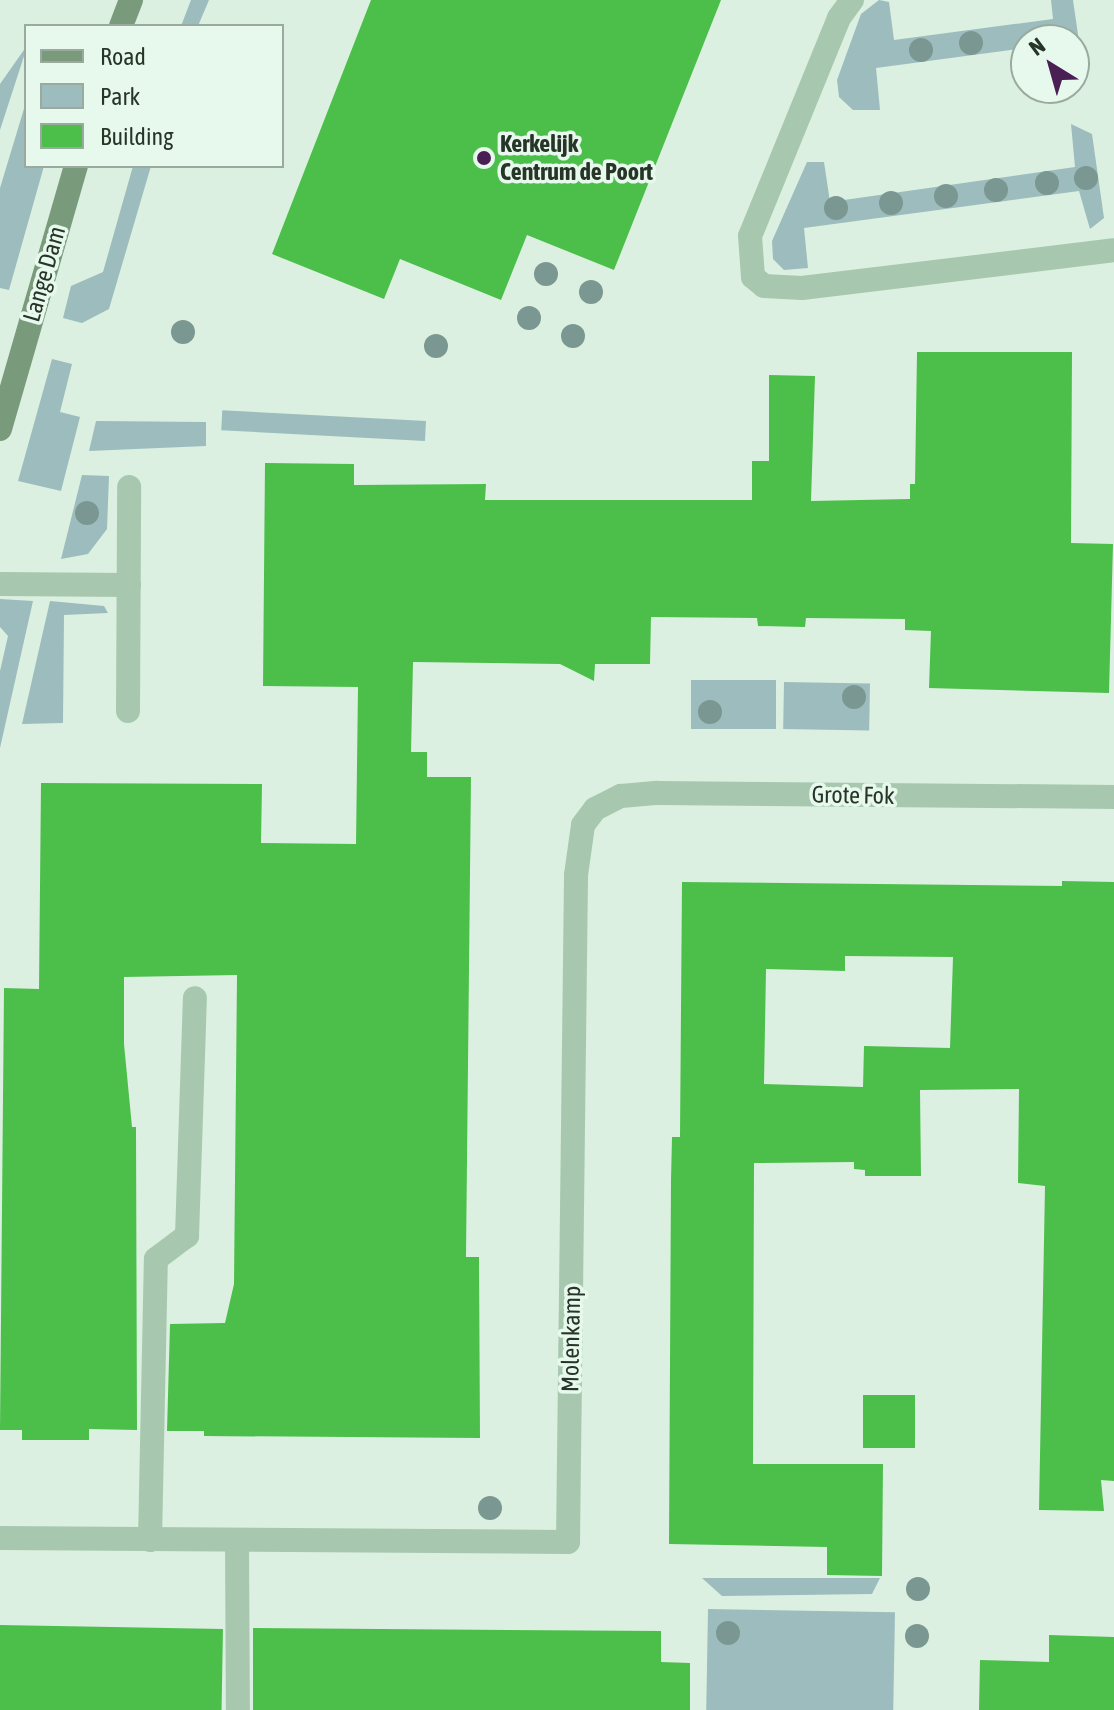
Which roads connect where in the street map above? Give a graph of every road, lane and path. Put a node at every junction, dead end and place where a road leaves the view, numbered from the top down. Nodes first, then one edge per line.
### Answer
1 (131, 0) edge
2 (852, 0) edge
3 (122, 24) edge
4 (75, 168) edge
5 (1114, 250) edge
6 (2, 414) edge
7 (129, 487) dead end
8 (0, 584) edge
9 (129, 585) junction
10 (128, 711) dead end
11 (1114, 797) edge
12 (595, 809) joint
13 (195, 998) dead end
14 (0, 1538) edge
15 (150, 1540) junction
16 (237, 1540) junction
17 (238, 1710) edge

1 - 3 street
2 - 5 street
4 - 6 street, Lange Dam
7 - 9 street
8 - 9 street
9 - 10 street
11 - 12 street, Grote Fok
12 - 16 street, Molenkamp
13 - 15 street
14 - 15 street, Molenkamp
15 - 16 street, Molenkamp
16 - 17 street

